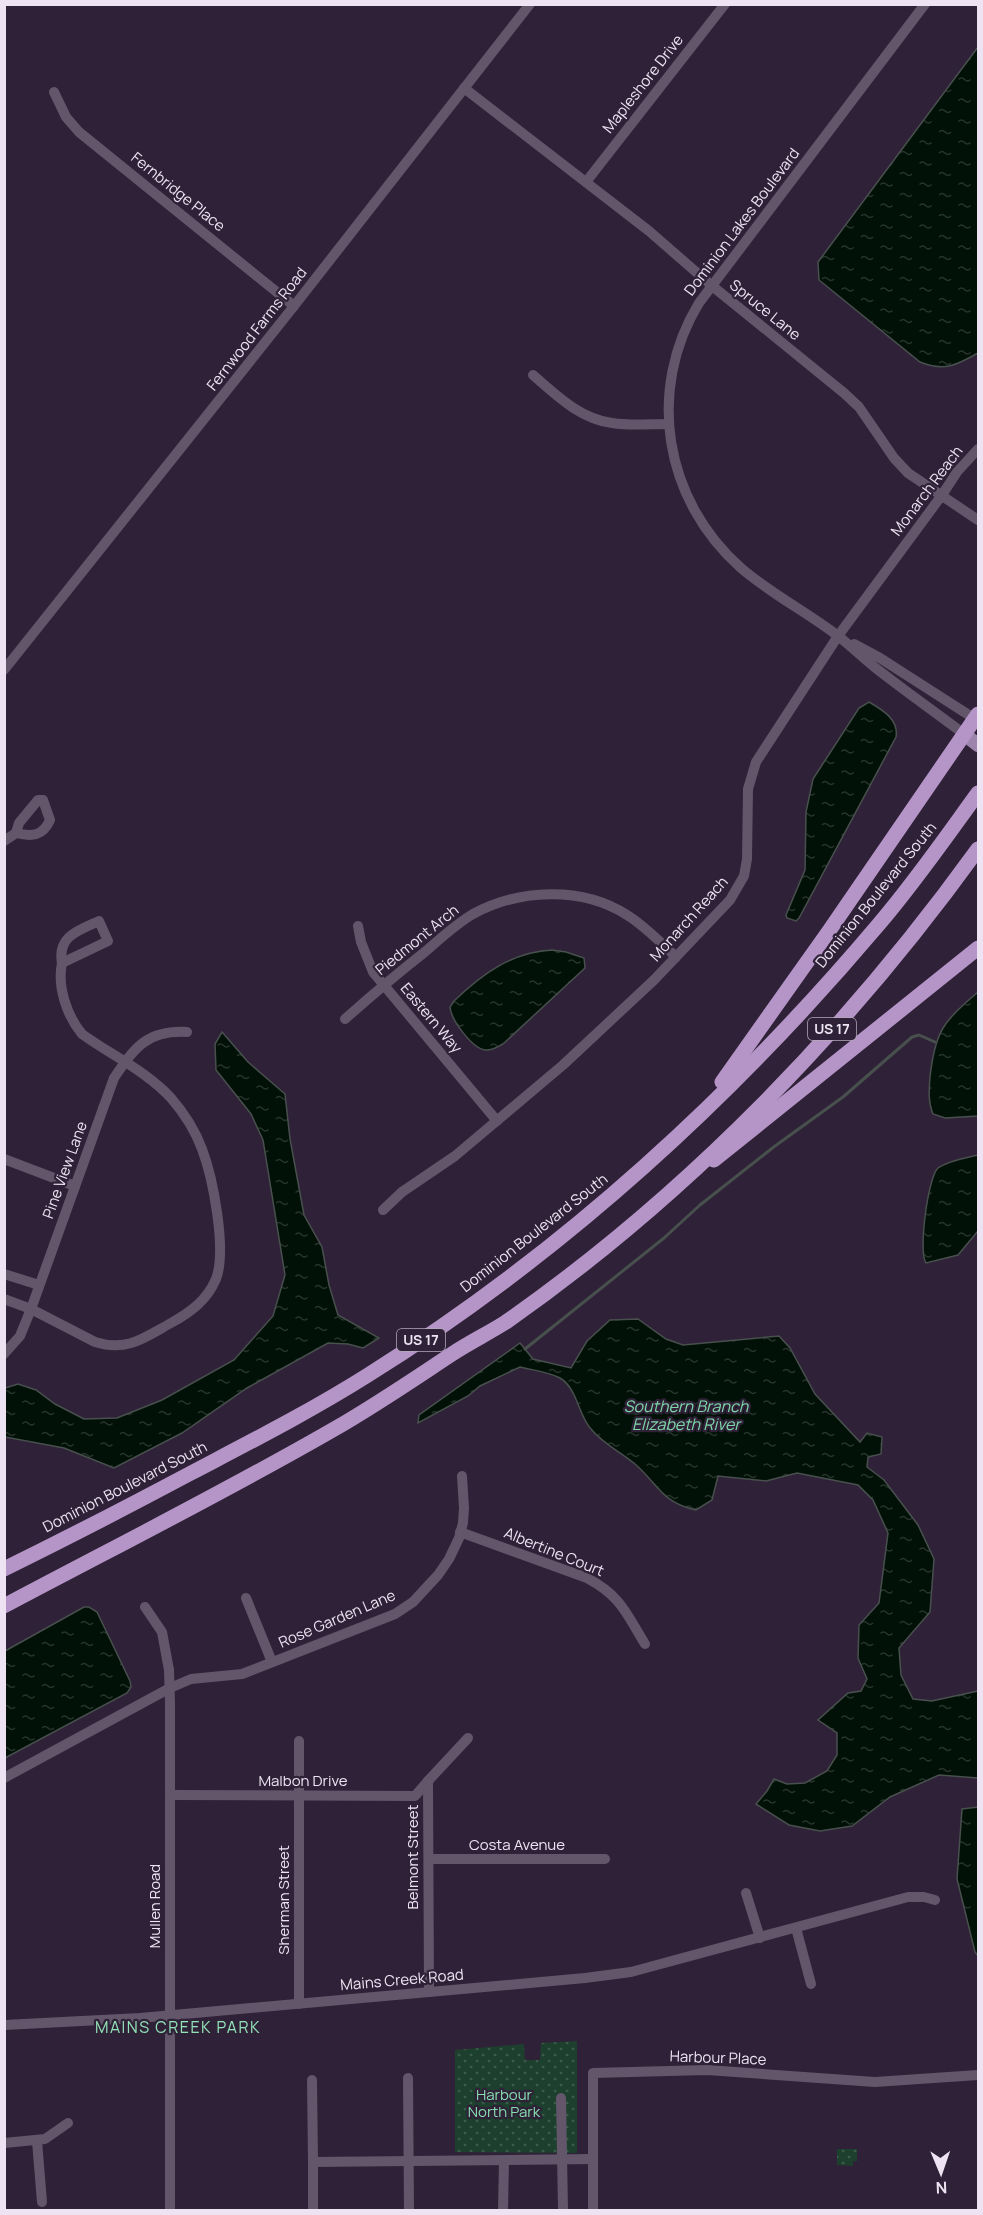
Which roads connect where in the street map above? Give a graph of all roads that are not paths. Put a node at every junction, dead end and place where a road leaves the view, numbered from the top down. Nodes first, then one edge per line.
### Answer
1 (530, 4) edge
2 (725, 4) edge
3 (925, 4) edge
4 (464, 88) junction
5 (54, 92) dead end
6 (586, 182) junction
7 (711, 285) junction
8 (294, 306) junction
9 (533, 375) dead end
10 (668, 424) junction
11 (978, 448) edge
12 (942, 495) junction
13 (978, 520) edge
14 (838, 636) junction
15 (4, 670) edge
16 (977, 718) edge
17 (964, 734) junction
18 (978, 745) edge
19 (978, 793) edge
20 (16, 833) dead end
21 (4, 841) edge
22 (978, 849) edge
23 (358, 926) dead end
24 (978, 948) edge
25 (676, 957) junction
26 (62, 963) junction
27 (384, 985) junction
28 (345, 1019) dead end
29 (187, 1032) dead end
30 (124, 1062) junction
31 (696, 1118) junction
32 (497, 1121) junction
33 (4, 1160) edge
34 (75, 1186) junction
35 (668, 1194) junction
36 (383, 1210) dead end
37 (4, 1274) edge
38 (39, 1285) junction
39 (4, 1299) edge
40 (32, 1309) junction
41 (4, 1354) edge
42 (462, 1476) dead end
43 (460, 1532) junction
44 (4, 1569) edge
45 (246, 1598) dead end
46 (4, 1606) edge
47 (145, 1607) dead end
48 (645, 1644) dead end
49 (272, 1662) junction
50 (170, 1688) junction
51 (468, 1738) dead end
52 (299, 1741) dead end
53 (4, 1778) edge
54 (428, 1781) junction
55 (170, 1795) junction
56 (299, 1796) junction
57 (429, 1859) junction
58 (605, 1859) dead end
59 (746, 1893) dead end
60 (935, 1900) dead end
61 (796, 1928) junction
62 (760, 1938) junction
63 (811, 1984) dead end
64 (429, 1992) junction
65 (299, 2004) junction
66 (170, 2015) junction
67 (4, 2025) edge
68 (978, 2075) edge
69 (408, 2078) dead end
70 (312, 2080) dead end
71 (561, 2098) dead end
72 (68, 2123) dead end
73 (38, 2141) junction
74 (4, 2143) edge
75 (593, 2159) junction
76 (562, 2160) junction
77 (408, 2161) junction
78 (504, 2161) junction
79 (313, 2162) junction
80 (42, 2202) dead end
81 (170, 2211) edge
82 (313, 2211) edge
83 (409, 2211) edge
84 (503, 2211) edge
85 (562, 2211) edge
86 (593, 2211) edge

1 - 4 street, Fernwood Farms Road
2 - 6 street, Mapleshore Drive
3 - 7 street, Dominion Lakes Boulevard
4 - 6 street, Spruce Lane
4 - 8 street, Fernwood Farms Road
5 - 8 street, Fernbridge Place
6 - 7 street, Spruce Lane
7 - 10 street, Dominion Lakes Boulevard
7 - 12 street, Spruce Lane
8 - 15 street, Fernwood Farms Road
9 - 10 street
10 - 14 street, Dominion Lakes Boulevard
11 - 12 street, Monarch Reach
12 - 13 street, Spruce Lane
12 - 14 street, Monarch Reach
14 - 16 street, Dominion Lakes Boulevard
14 - 17 street, Dominion Lakes Boulevard
14 - 25 street, Monarch Reach
16 - 17 highway
17 - 18 main road
17 - 31 highway
19 - 31 highway, Dominion Boulevard South / US 17
20 - 21 street
22 - 35 highway, US 17
23 - 27 street, Eastern Way
24 - 35 highway
25 - 27 street, Piedmont Arch
25 - 32 street, Monarch Reach
26 - 26 street
26 - 30 street
27 - 28 street, Piedmont Arch
27 - 32 street, Eastern Way
29 - 30 street, Pine View Lane
30 - 34 street, Pine View Lane
30 - 40 street
31 - 44 highway, Dominion Boulevard South / US 17
32 - 36 street, Monarch Reach
33 - 34 street
34 - 38 street, Pine View Lane
35 - 46 highway, US 17
37 - 38 street
38 - 40 street, Pine View Lane
39 - 40 street
40 - 41 street, Pine View Lane
42 - 43 street, Rose Garden Lane
43 - 48 street, Albertine Court
43 - 49 street, Rose Garden Lane
45 - 49 street
47 - 50 street, Mullen Road
49 - 50 street, Rose Garden Lane
50 - 53 street, Rose Garden Lane
50 - 55 street, Mullen Road
51 - 54 street
52 - 56 street, Sherman Street
54 - 56 street, Malbon Drive
54 - 57 street, Belmont Street
55 - 56 street, Malbon Drive
55 - 66 street, Mullen Road
56 - 65 street, Sherman Street
57 - 58 street, Costa Avenue
57 - 64 street, Belmont Street
59 - 62 street
60 - 61 street, Mains Creek Road
61 - 62 street, Mains Creek Road
61 - 63 street
62 - 64 street, Mains Creek Road
64 - 65 street, Mains Creek Road
65 - 66 street, Mains Creek Road
66 - 67 street, Mains Creek Road
66 - 81 street, Mullen Road
68 - 75 street, Harbour Place
69 - 77 street
70 - 79 street
71 - 76 street
72 - 73 street
73 - 74 street
73 - 80 street
75 - 76 street
75 - 86 street, Harbour Place
76 - 78 street
76 - 85 street
77 - 78 street
77 - 79 street
77 - 83 street
78 - 84 street
79 - 82 street

